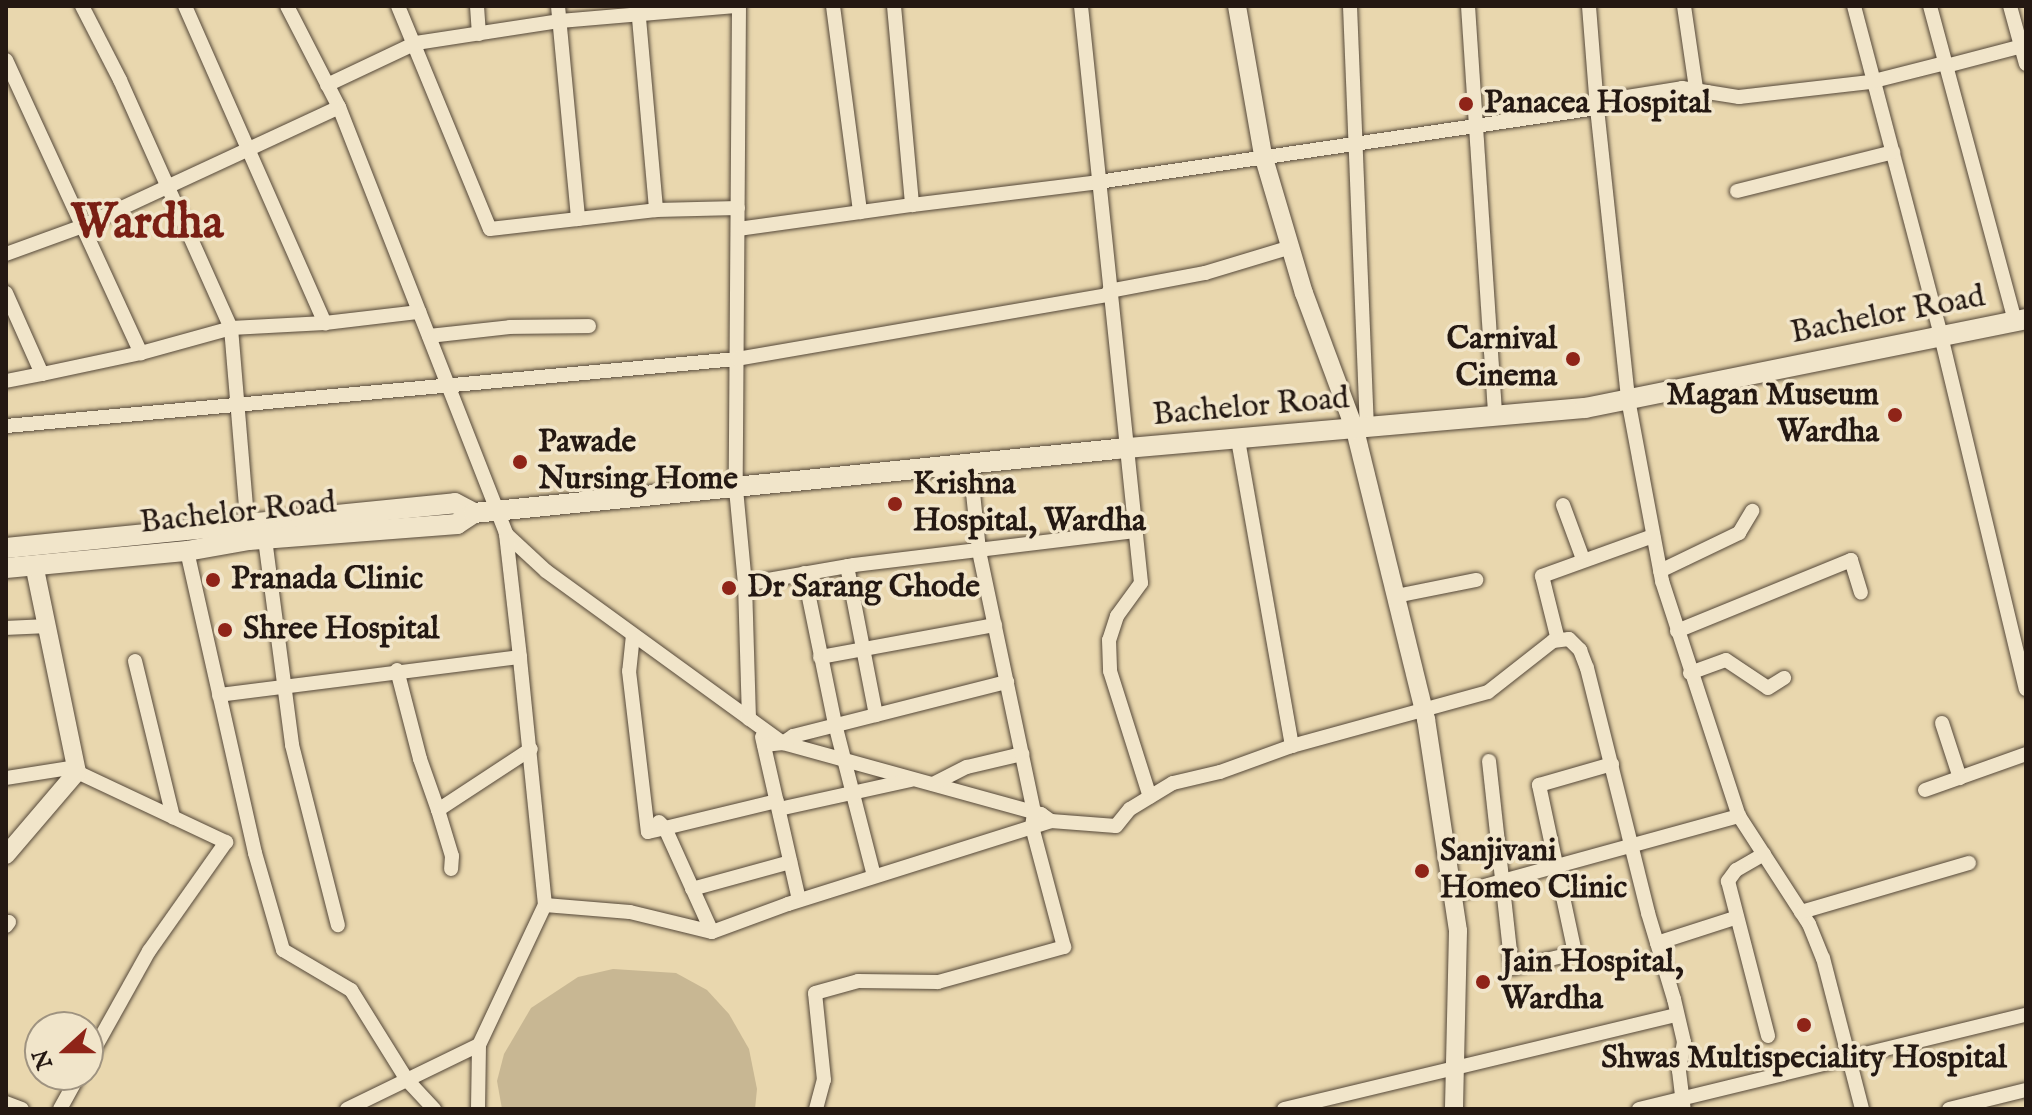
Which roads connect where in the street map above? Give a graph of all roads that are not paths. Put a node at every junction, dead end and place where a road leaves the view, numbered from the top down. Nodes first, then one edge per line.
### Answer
1 (82, 6) edge
2 (185, 6) edge
3 (287, 6) edge
4 (398, 6) edge
5 (477, 6) edge
6 (737, 6) edge
7 (833, 6) edge
8 (894, 6) edge
9 (1081, 6) edge
10 (1237, 6) edge
11 (1350, 6) edge
12 (1468, 6) edge
13 (1589, 6) edge
14 (1684, 6) edge
15 (1854, 6) edge
16 (1930, 6) edge
17 (2010, 6) edge
18 (638, 10) edge
19 (559, 14) edge
20 (479, 34) junction
21 (416, 43) junction
22 (2024, 46) edge
23 (6, 60) edge
24 (1946, 64) junction
25 (2026, 64) edge
26 (1874, 81) junction
27 (327, 85) junction
28 (1696, 88) junction
29 (1596, 105) junction
30 (339, 107) junction
31 (1475, 126) junction
32 (1355, 141) junction
33 (249, 149) junction
34 (1893, 152) junction
35 (1263, 155) junction
36 (1098, 182) junction
37 (166, 188) junction
38 (1737, 191) dead end
39 (912, 205) junction
40 (738, 208) junction
41 (656, 210) junction
42 (860, 212) junction
43 (578, 219) junction
44 (83, 226) junction
45 (738, 229) junction
46 (1291, 247) junction
47 (6, 254) edge
48 (6, 293) edge
49 (1109, 293) junction
50 (419, 312) junction
51 (2021, 320) edge
52 (325, 323) junction
53 (589, 326) dead end
54 (231, 328) junction
55 (429, 336) junction
56 (1941, 336) junction
57 (141, 353) junction
58 (737, 359) junction
59 (42, 374) junction
60 (6, 381) edge
61 (448, 384) junction
62 (1628, 399) junction
63 (237, 402) junction
64 (1495, 416) junction
65 (6, 426) edge
66 (1361, 429) junction
67 (1238, 439) junction
68 (1125, 448) junction
69 (970, 465) junction
70 (736, 489) junction
71 (1563, 505) dead end
72 (499, 511) junction
73 (1752, 511) dead end
74 (1135, 531) junction
75 (506, 534) junction
76 (254, 535) junction
77 (1653, 536) junction
78 (979, 550) junction
79 (187, 551) junction
80 (7, 555) edge
81 (1583, 559) junction
82 (34, 565) junction
83 (847, 566) junction
84 (1660, 571) junction
85 (804, 573) junction
86 (1476, 580) dead end
87 (745, 584) junction
88 (1861, 593) dead end
89 (1396, 596) junction
90 (995, 625) junction
91 (47, 626) junction
92 (6, 628) edge
93 (1677, 631) junction
94 (633, 635) junction
95 (1558, 640) junction
96 (864, 651) junction
97 (520, 657) junction
98 (820, 657) junction
99 (135, 661) dead end
100 (397, 670) junction
101 (1690, 673) junction
102 (1784, 678) dead end
103 (1007, 682) junction
104 (287, 685) junction
105 (2026, 689) edge
106 (219, 695) junction
107 (1424, 712) junction
108 (876, 715) junction
109 (755, 723) junction
110 (1942, 723) dead end
111 (835, 724) junction
112 (783, 743) junction
113 (764, 745) junction
114 (1292, 746) junction
115 (531, 749) junction
116 (1022, 754) junction
117 (2026, 754) edge
118 (843, 758) junction
119 (1489, 761) dead end
120 (1612, 764) junction
121 (77, 770) junction
122 (6, 778) edge
123 (1960, 778) junction
124 (915, 779) junction
125 (933, 784) junction
126 (1925, 790) dead end
127 (852, 793) junction
128 (1150, 797) junction
129 (778, 805) junction
130 (438, 810) junction
131 (1739, 816) junction
132 (173, 817) junction
133 (1033, 819) junction
134 (665, 828) junction
135 (226, 842) junction
136 (1632, 846) junction
137 (255, 853) junction
138 (1764, 854) junction
139 (6, 855) edge
140 (790, 862) junction
141 (1969, 863) dead end
142 (1557, 868) junction
143 (451, 869) dead end
144 (874, 876) junction
145 (1504, 882) junction
146 (692, 889) junction
147 (1452, 895) junction
148 (799, 900) junction
149 (545, 905) junction
150 (1801, 912) junction
151 (1735, 918) junction
152 (338, 925) dead end
153 (712, 932) junction
154 (1657, 943) junction
155 (1677, 1015) junction
156 (2026, 1015) edge
157 (104, 1031) edge
158 (1768, 1036) dead end
159 (479, 1045) junction
160 (1851, 1058) junction
161 (1452, 1066) junction
162 (407, 1080) junction
163 (2026, 1090) edge
164 (70, 1091) edge
165 (1340, 1102) edge
166 (6, 1103) edge
167 (1683, 1105) edge
168 (22, 1109) edge
169 (60, 1109) edge
170 (347, 1109) edge
171 (434, 1109) edge
172 (478, 1109) edge
173 (816, 1109) edge
174 (1284, 1109) edge
175 (1454, 1109) edge
176 (1639, 1109) edge
177 (1862, 1109) edge
178 (1949, 1109) edge

1 - 37 street
2 - 33 street
3 - 27 street
4 - 21 street
5 - 20 street
6 - 18 street
6 - 40 street
7 - 42 street
8 - 39 street
9 - 36 street
10 - 35 street
11 - 32 street
12 - 31 street
13 - 29 street
14 - 28 street
15 - 26 street
16 - 24 street
17 - 22 street
18 - 19 street
18 - 41 street
19 - 20 street
19 - 43 street
20 - 21 street
21 - 27 street
21 - 43 street
22 - 24 street
22 - 25 street
23 - 44 street
24 - 26 street
24 - 51 street
26 - 28 street
26 - 34 street
27 - 30 street
28 - 29 street
29 - 31 street
29 - 62 street
30 - 33 street
30 - 50 street
31 - 32 street
31 - 64 street
32 - 35 street
32 - 66 street
33 - 37 street
33 - 52 street
34 - 38 street
34 - 56 street
35 - 36 street
35 - 46 street
36 - 39 street
36 - 49 street
37 - 44 street
37 - 54 street
39 - 42 street
40 - 41 street
40 - 45 street
41 - 43 street
42 - 45 street
44 - 47 street
44 - 57 street
45 - 58 street
46 - 49 street
46 - 66 street
48 - 59 street
49 - 58 street
49 - 68 street
50 - 52 street
50 - 55 street
51 - 56 main road, Bachelor Road
52 - 54 street
53 - 55 street
54 - 57 street
54 - 63 street
55 - 61 street
56 - 62 main road, Bachelor Road
56 - 105 street
57 - 59 street
58 - 61 street
58 - 70 street
59 - 60 street
61 - 63 street
61 - 72 street
62 - 64 main road, Bachelor Road
62 - 77 street
63 - 65 street
63 - 76 street
64 - 66 main road, Bachelor Road
66 - 67 main road, Bachelor Road
66 - 89 street
67 - 68 main road, Bachelor Road
67 - 114 street
68 - 69 main road, Bachelor Road
68 - 74 street
69 - 70 main road, Bachelor Road
69 - 78 street
70 - 72 main road, Bachelor Road
70 - 87 street
71 - 81 street
72 - 75 street
72 - 76 main road, Bachelor Road
73 - 84 street
74 - 78 street
74 - 128 street
75 - 94 street
75 - 97 street
76 - 79 main road, Bachelor Road
76 - 80 main road, Bachelor Road
76 - 104 street
77 - 81 street
77 - 84 street
78 - 83 street
78 - 90 street
79 - 82 main road, Bachelor Road
79 - 106 street
80 - 82 main road, Bachelor Road
81 - 95 street
82 - 91 street
83 - 85 street
83 - 96 street
84 - 93 street
85 - 87 street
85 - 98 street
86 - 89 street
87 - 109 street
88 - 93 street
89 - 107 street
90 - 96 street
90 - 103 street
91 - 92 street
91 - 121 street
93 - 101 street
94 - 109 street
94 - 134 street
95 - 107 street
95 - 120 street
96 - 98 street
96 - 108 street
97 - 100 street
97 - 115 street
98 - 111 street
99 - 132 street
100 - 104 street
100 - 130 street
101 - 102 street
101 - 131 street
103 - 108 street
103 - 116 street
104 - 106 street
104 - 152 street
106 - 137 street
107 - 114 street
107 - 147 street
108 - 111 street
109 - 112 street
109 - 113 street
110 - 123 street
111 - 112 street
111 - 118 street
112 - 113 street
112 - 118 street
113 - 129 street
114 - 128 street
115 - 130 street
115 - 149 street
116 - 125 street
116 - 133 street
117 - 123 street
118 - 124 street
118 - 127 street
119 - 145 street
120 - 136 street
120 - 142 street
121 - 122 street
121 - 132 street
121 - 139 street
123 - 126 street
124 - 125 street
124 - 127 street
125 - 133 street
127 - 129 street
127 - 144 street
128 - 133 street
129 - 134 street
129 - 140 street
130 - 143 street
131 - 136 street
131 - 138 street
132 - 135 street
133 - 144 street
133 - 173 street
134 - 146 street
135 - 137 street
135 - 157 street
136 - 142 street
136 - 154 street
137 - 162 street
138 - 150 street
138 - 151 street
140 - 146 street
140 - 148 street
141 - 150 street
142 - 145 street
142 - 145 street
144 - 148 street
145 - 147 street
146 - 153 street
147 - 161 street
148 - 153 street
149 - 153 street
149 - 159 street
150 - 160 street
151 - 154 street
151 - 158 street
154 - 155 street
155 - 161 street
155 - 167 street
156 - 160 street
159 - 162 street
159 - 172 street
160 - 167 street
160 - 177 street
161 - 165 street
161 - 175 street
162 - 170 street
162 - 171 street
163 - 178 street
164 - 169 street
165 - 174 street
166 - 168 street
167 - 176 street

